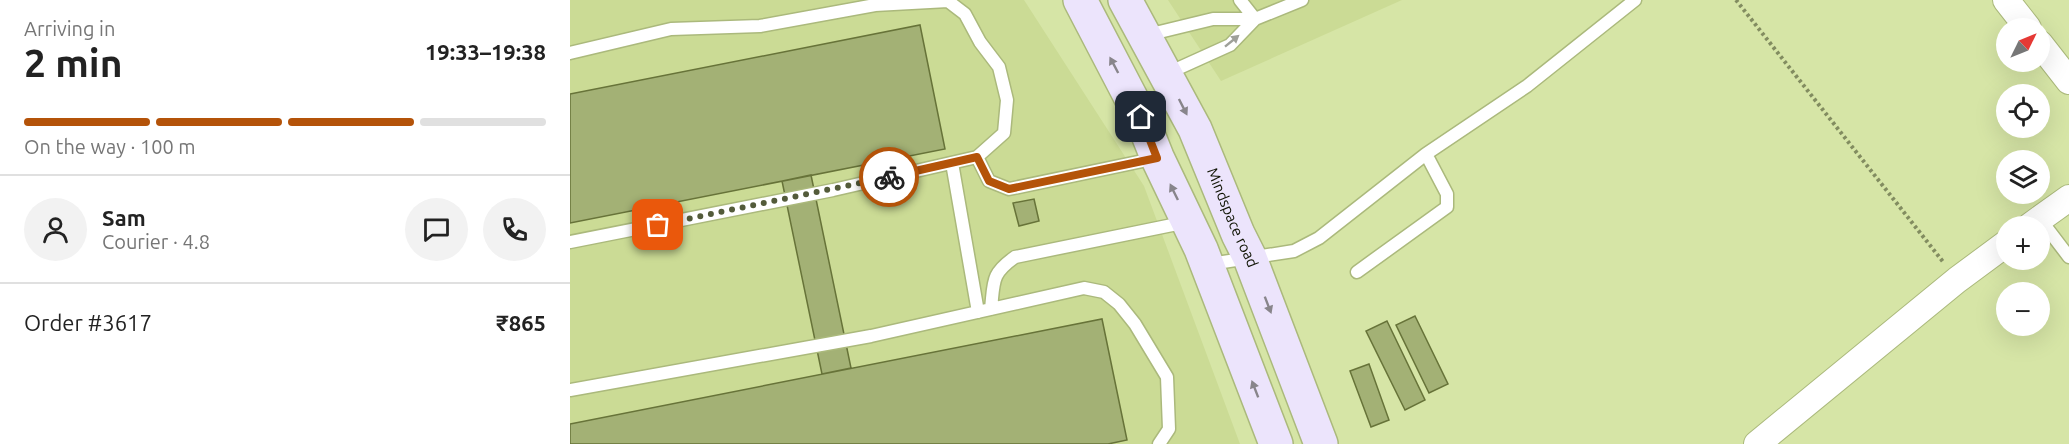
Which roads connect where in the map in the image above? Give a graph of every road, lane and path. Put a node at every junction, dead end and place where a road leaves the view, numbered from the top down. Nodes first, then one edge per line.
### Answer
1 (1080, 0) edge
2 (1125, 0) edge
3 (1240, 0) edge
4 (1302, 0) edge
5 (1635, 0) edge
6 (1736, 0) edge
7 (2006, 0) edge
8 (855, 5) edge
9 (2020, 18) edge
10 (1255, 20) junction
11 (1146, 36) junction
12 (570, 53) edge
13 (2050, 57) edge
14 (1166, 74) junction
15 (2069, 81) edge
16 (1426, 154) junction
17 (977, 157) junction
18 (1157, 158) junction
19 (952, 163) junction
20 (2069, 198) edge
21 (2045, 216) edge
22 (1188, 221) junction
23 (2050, 238) edge
24 (570, 242) edge
25 (1996, 251) edge
26 (2069, 257) edge
27 (1250, 258) junction
28 (1207, 264) junction
29 (1357, 272) dead end
30 (1958, 280) junction
31 (992, 309) junction
32 (978, 312) junction
33 (570, 390) edge
34 (1158, 444) edge
35 (1276, 444) edge
36 (1321, 444) edge
37 (1756, 444) edge

18 -> 1 main road
2 - 11 main road, Mindspace road
3 - 10 lane
4 - 10 lane
5 - 16 lane
6 - 30 path
7 - 9 street
8 - 12 lane
8 - 17 lane
10 - 11 lane
14 -> 10 lane
11 - 14 main road, Mindspace road
13 - 15 street
14 -> 27 main road, Mindspace road
16 - 27 lane
16 - 29 lane
17 - 18 lane
17 - 19 lane
22 -> 18 main road
19 - 24 lane
19 - 32 lane
20 - 21 street
22 - 28 main road
22 - 31 lane
23 - 26 lane
25 - 30 street
27 - 28 lane
27 -> 36 main road, Mindspace road
35 -> 28 main road
30 - 37 street
31 - 32 lane
31 - 34 lane
32 - 33 lane

